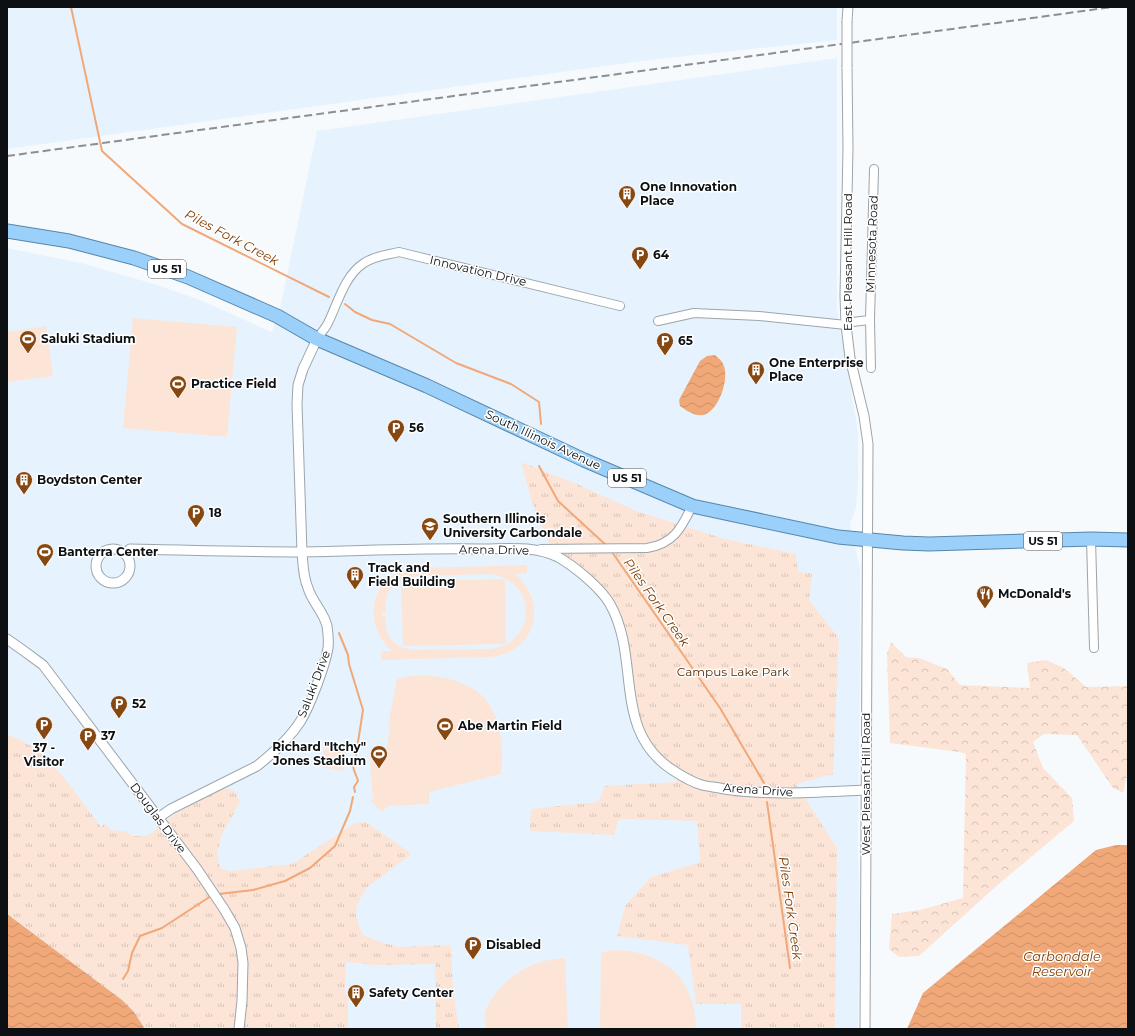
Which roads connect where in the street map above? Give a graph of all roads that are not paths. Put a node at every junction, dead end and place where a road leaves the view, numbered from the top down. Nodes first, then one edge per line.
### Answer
1 (848, 7) edge
2 (874, 168) dead end
3 (7, 231) edge
4 (620, 306) dead end
5 (870, 320) junction
6 (658, 322) dead end
7 (846, 325) junction
8 (317, 338) junction
9 (871, 368) dead end
10 (692, 506) junction
11 (868, 539) junction
12 (1091, 539) junction
13 (1128, 540) edge
14 (530, 549) junction
15 (302, 552) junction
16 (125, 554) dead end
17 (7, 640) edge
18 (1094, 648) dead end
19 (865, 790) junction
20 (158, 818) junction
21 (240, 1028) edge
22 (865, 1029) edge

1 - 7 street, East Pleasant Hill Road, bridge
2 - 5 street, Minnesota Road
3 - 8 highway, South Illinois Avenue / US 51
4 - 8 street, Innovation Drive
5 - 7 street
5 - 9 street, Minnesota Road
6 - 7 street
7 - 11 street, East Pleasant Hill Road
8 - 10 highway, South Illinois Avenue / US 51
8 - 15 street, Saluki Drive
10 - 11 highway, South Illinois Avenue / US 51
10 - 14 street
11 - 12 highway, South Illinois Avenue / US 51
11 - 19 street, West Pleasant Hill Road
12 - 13 highway, South Illinois Avenue / US 51
12 - 18 street
14 - 15 street, Arena Drive
14 - 19 street, Arena Drive
15 - 16 street, Arena Drive
15 - 20 street, Saluki Drive
17 - 20 street, Douglas Drive
19 - 22 street, West Pleasant Hill Road
20 - 21 street, Douglas Drive

